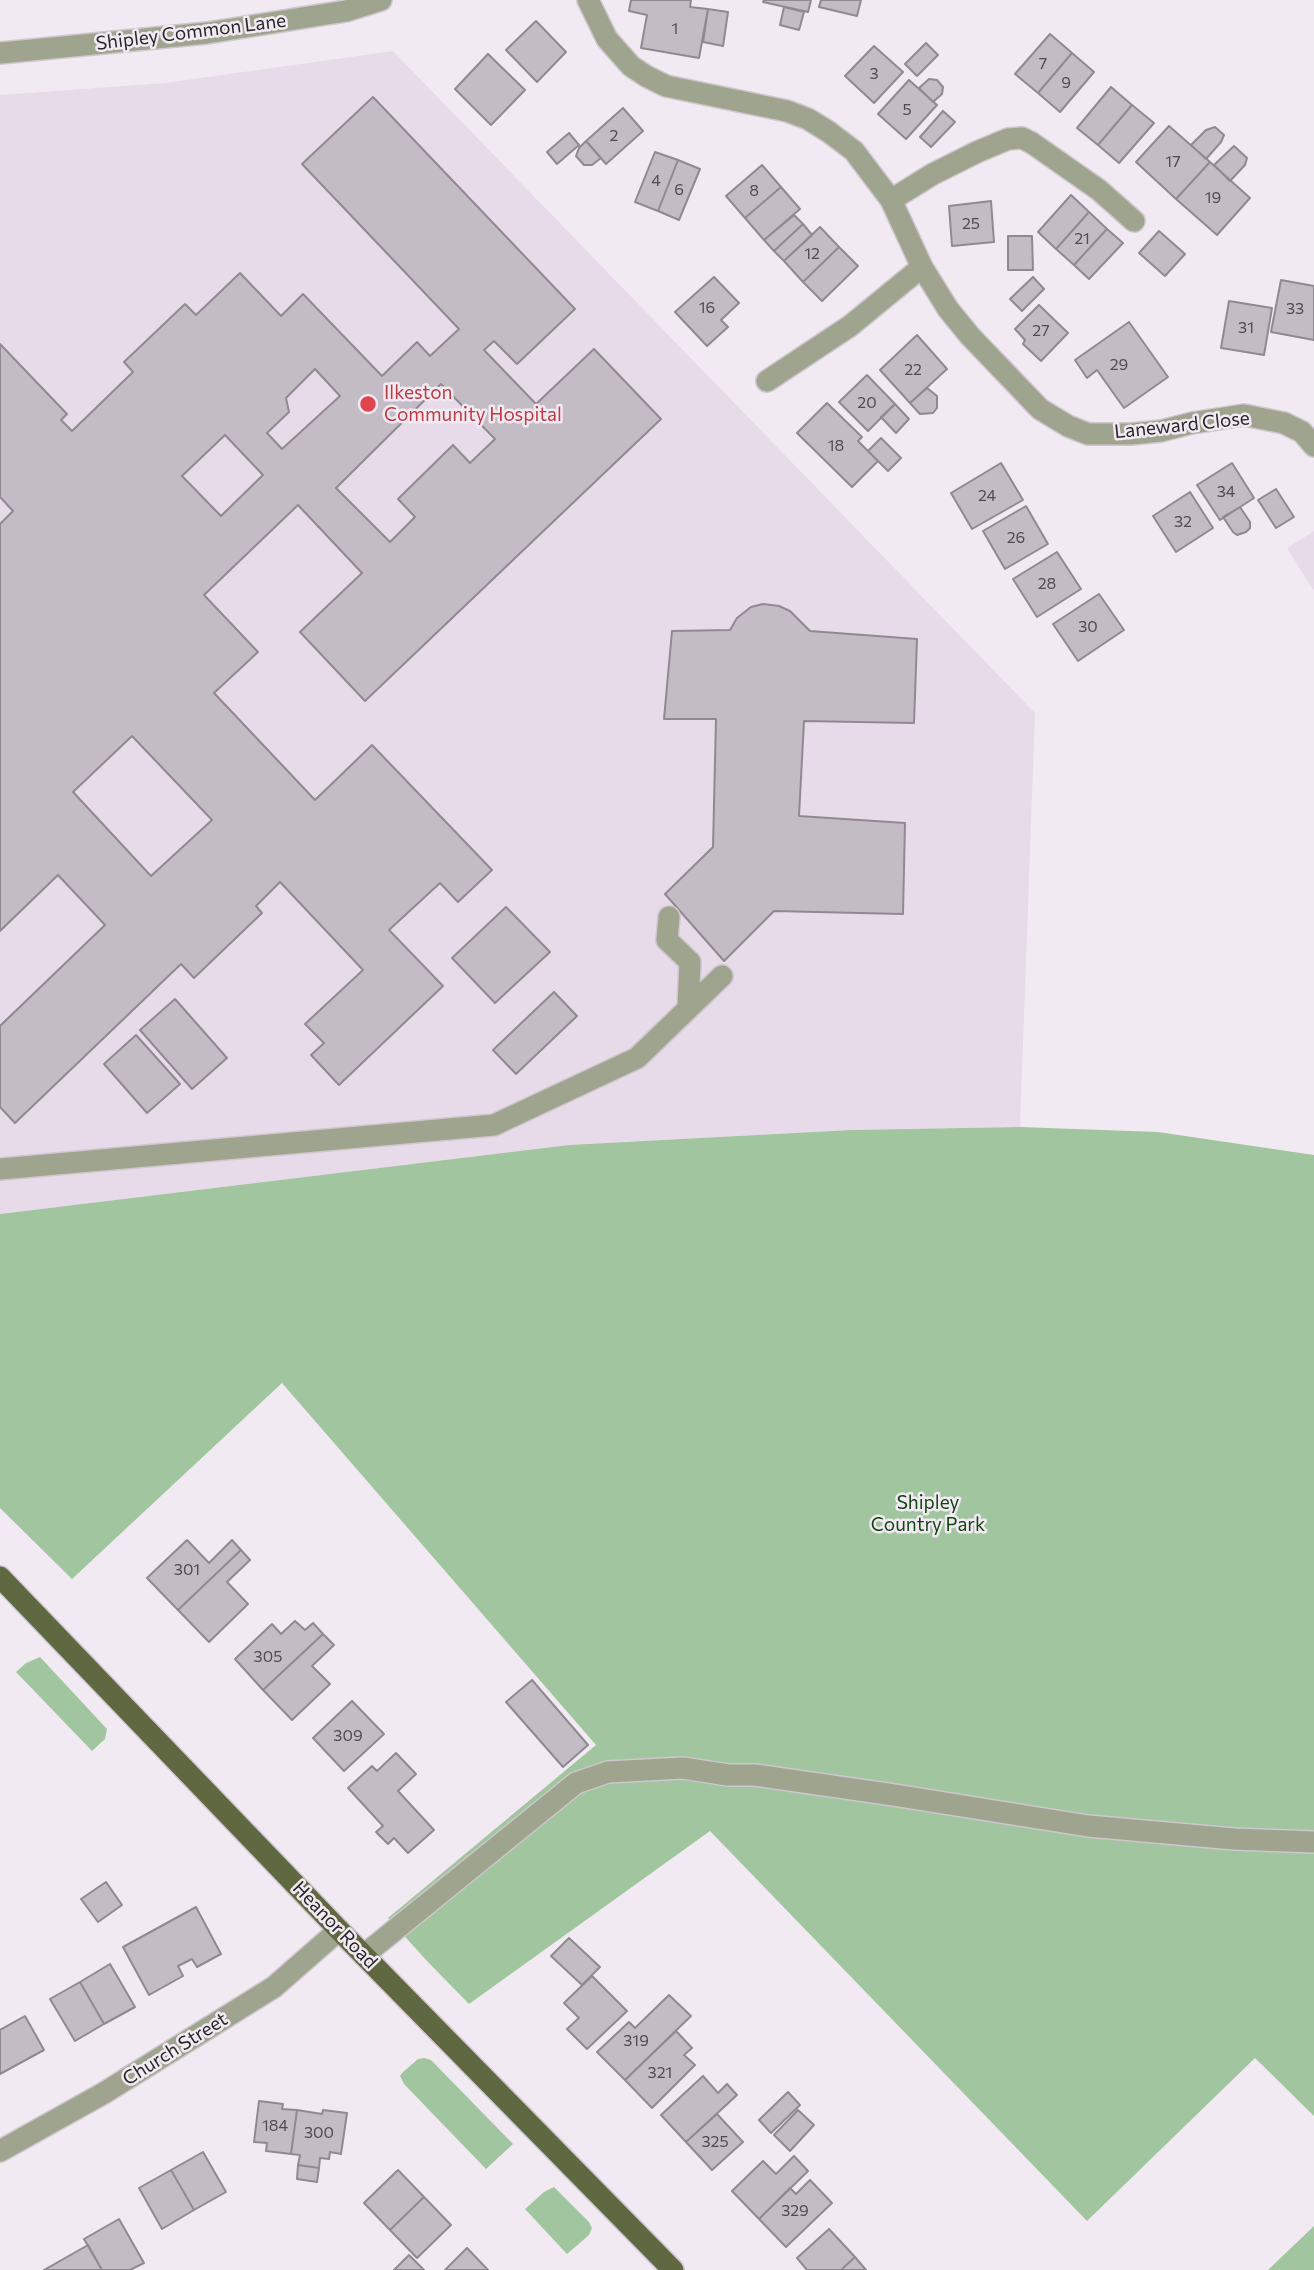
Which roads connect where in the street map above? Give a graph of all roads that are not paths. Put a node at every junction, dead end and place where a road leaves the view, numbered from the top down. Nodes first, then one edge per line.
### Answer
1 (380, 0) edge
2 (588, 0) edge
3 (0, 53) edge
4 (891, 200) junction
5 (1134, 221) dead end
6 (922, 267) junction
7 (767, 381) dead end
8 (1310, 432) edge
9 (669, 917) dead end
10 (722, 976) dead end
11 (688, 1009) junction
12 (0, 1169) edge
13 (0, 1577) edge
14 (1314, 1842) edge
15 (339, 1930) junction
16 (364, 1955) junction
17 (0, 2151) edge
18 (673, 2270) edge

1 - 3 street, Shipley Common Lane
2 - 4 street, Laneward Close
4 - 5 street
4 - 6 street, Laneward Close
6 - 7 street
6 - 8 street, Laneward Close
9 - 11 street
10 - 11 street
11 - 12 street
13 - 15 main road, Heanor Road
14 - 16 street
15 - 16 main road, Heanor Road
15 - 17 street, Church Street
16 - 18 main road, Heanor Road

